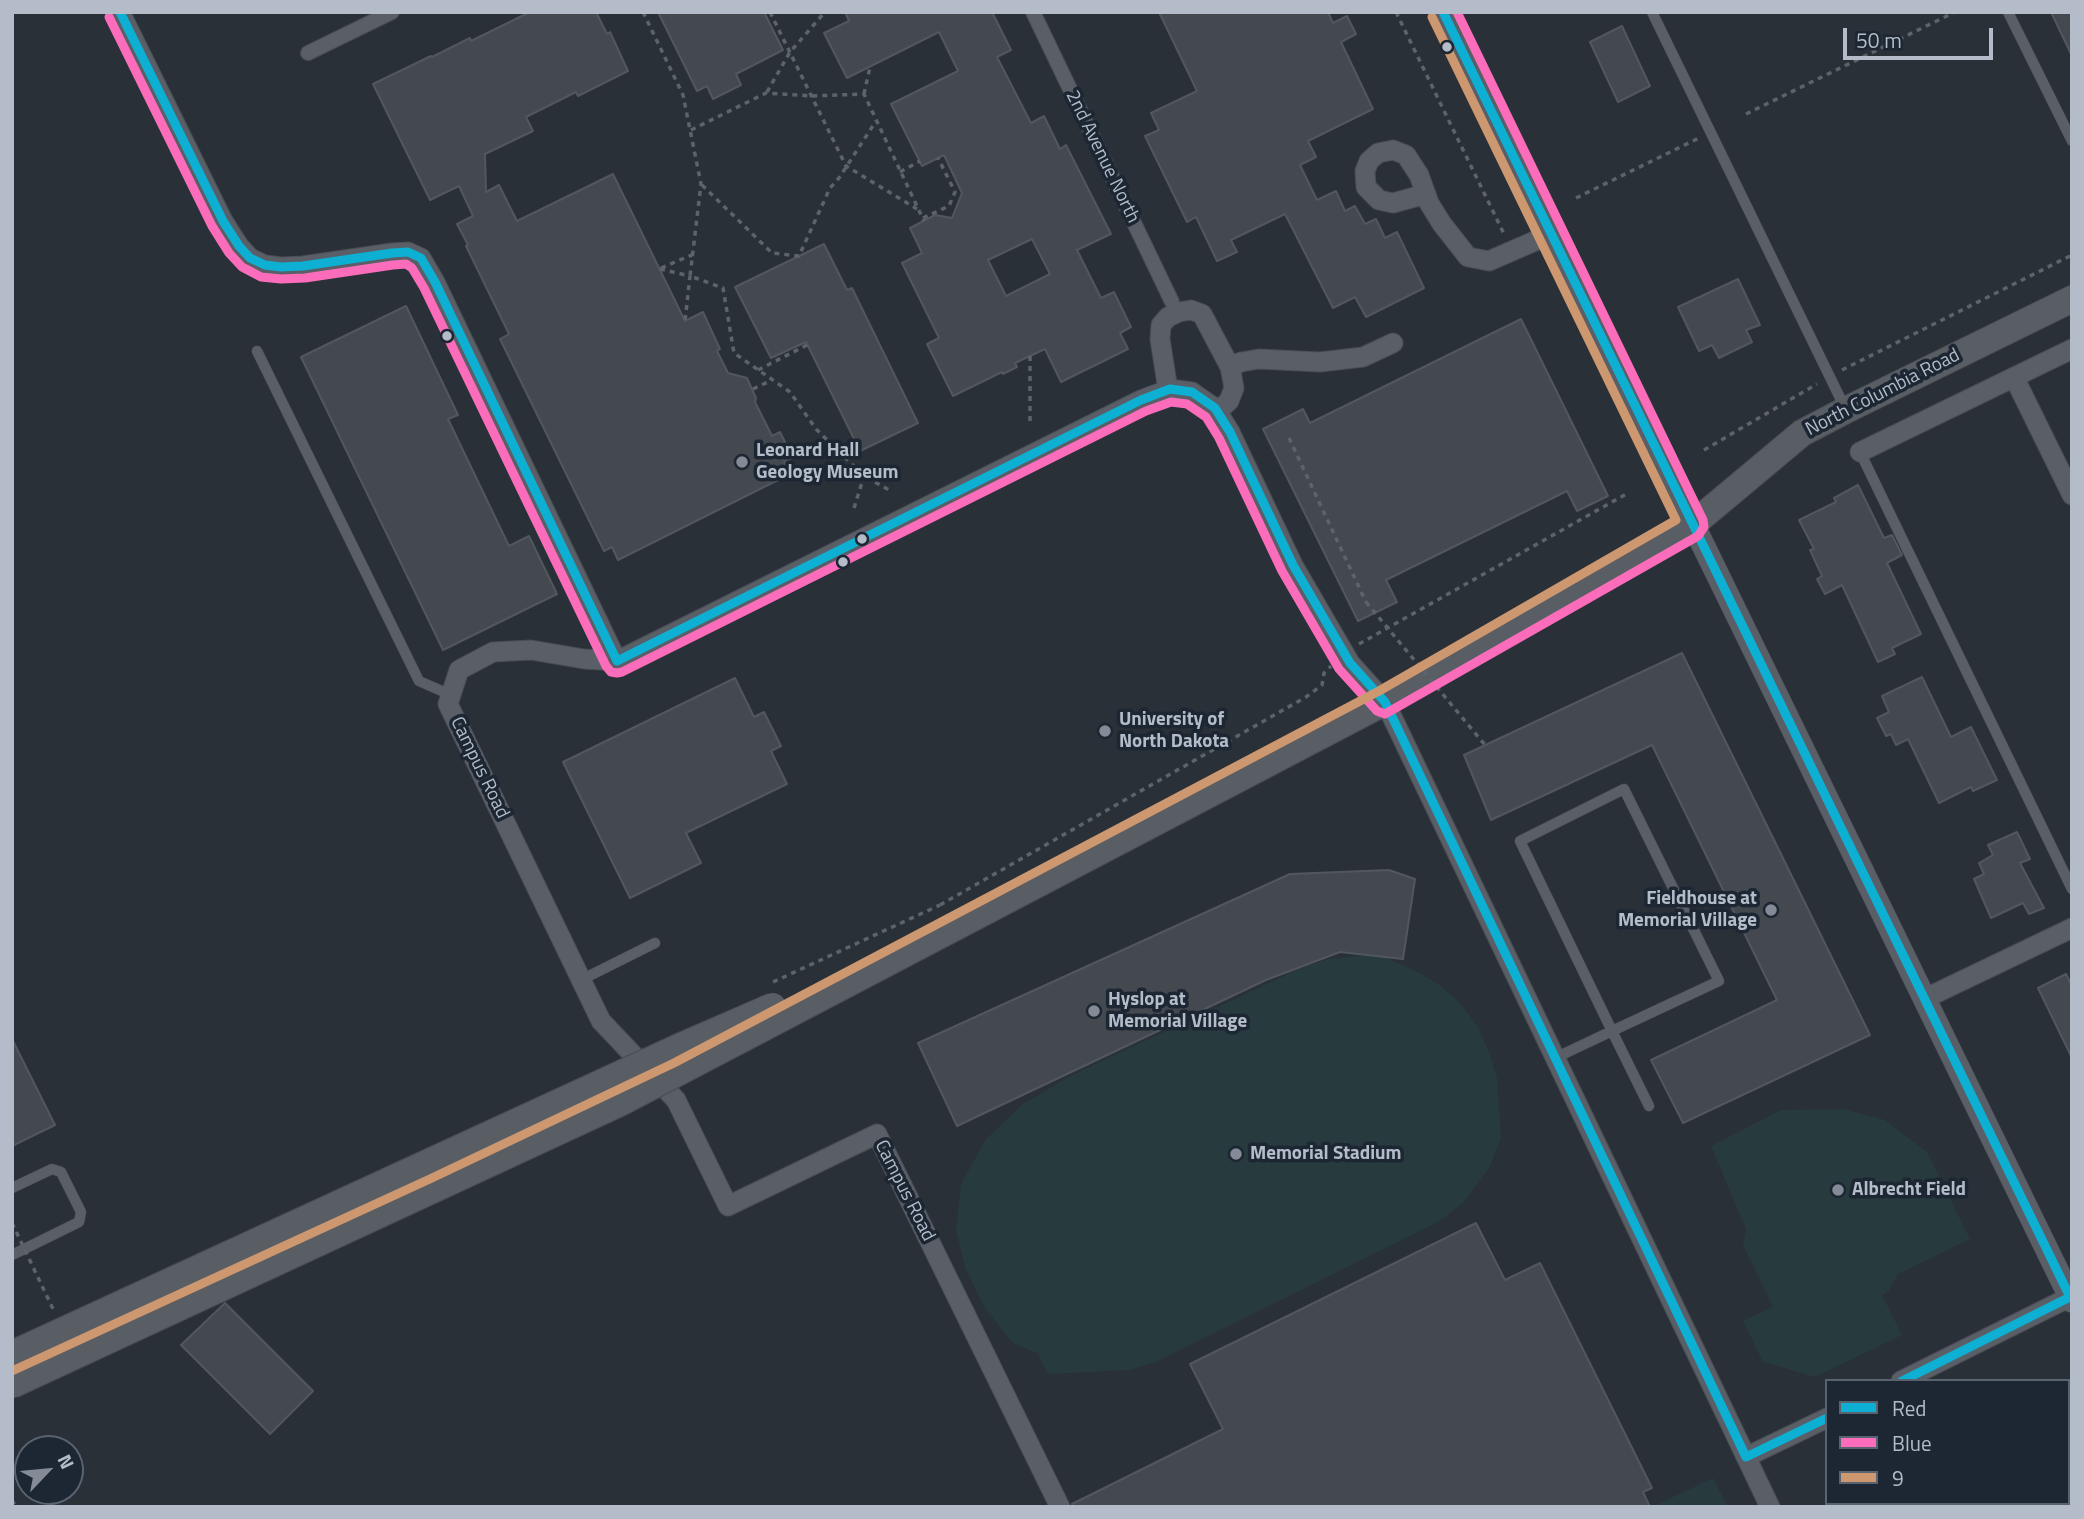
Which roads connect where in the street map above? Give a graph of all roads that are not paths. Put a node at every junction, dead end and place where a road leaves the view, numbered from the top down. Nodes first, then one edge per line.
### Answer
1 (120, 12) edge
2 (392, 12) edge
3 (1033, 12) edge
4 (1443, 12) edge
5 (1652, 12) edge
6 (2008, 12) edge
7 (308, 53) dead end
8 (2072, 141) edge
9 (1426, 194) dead end
10 (1551, 234) junction
11 (2072, 299) edge
12 (1172, 302) dead end
13 (1394, 344) dead end
14 (2072, 349) edge
15 (257, 351) dead end
16 (1230, 367) junction
17 (2014, 377) junction
18 (1168, 390) junction
19 (1846, 410) junction
20 (1217, 412) junction
21 (1860, 452) joint
22 (2072, 495) edge
23 (1692, 525) junction
24 (617, 661) junction
25 (451, 695) junction
26 (1385, 702) junction
27 (2072, 889) edge
28 (2072, 928) edge
29 (948, 931) junction
30 (655, 943) dead end
31 (581, 980) junction
32 (1926, 998) junction
33 (1612, 1031) junction
34 (1555, 1058) junction
35 (1649, 1106) dead end
36 (12, 1188) edge
37 (12, 1255) edge
38 (2071, 1298) edge
39 (12, 1354) edge
40 (1908, 1379) edge
41 (12, 1385) edge
42 (1825, 1419) edge
43 (1746, 1457) junction
44 (1060, 1507) edge
45 (1770, 1507) edge

1 - 24 street
2 - 7 street
3 - 12 street, 2nd Avenue North
4 - 10 street
5 - 19 lane
6 - 8 lane
9 - 10 street
10 - 23 street
11 - 19 main road, North Columbia Road
13 - 16 street
14 - 17 street
15 - 25 lane
16 - 18 street
16 - 20 street
17 - 21 street
17 - 22 street
18 - 20 street
18 - 24 street
19 - 23 main road, North Columbia Road
20 - 26 street
21 - 27 lane
23 - 26 main road, North Columbia Road
23 - 32 street
24 - 25 street, Campus Road
25 - 31 street, Campus Road
26 - 29 main road, North Columbia Road
26 - 34 street
28 - 32 street
29 - 39 main road, bridge
29 - 41 main road, bridge
30 - 31 lane
31 - 44 street, Campus Road
32 - 38 street
33 - 33 lane
33 - 34 lane
33 - 35 lane
34 - 43 street
36 - 37 lane
38 - 40 street
42 - 43 street
43 - 45 street

